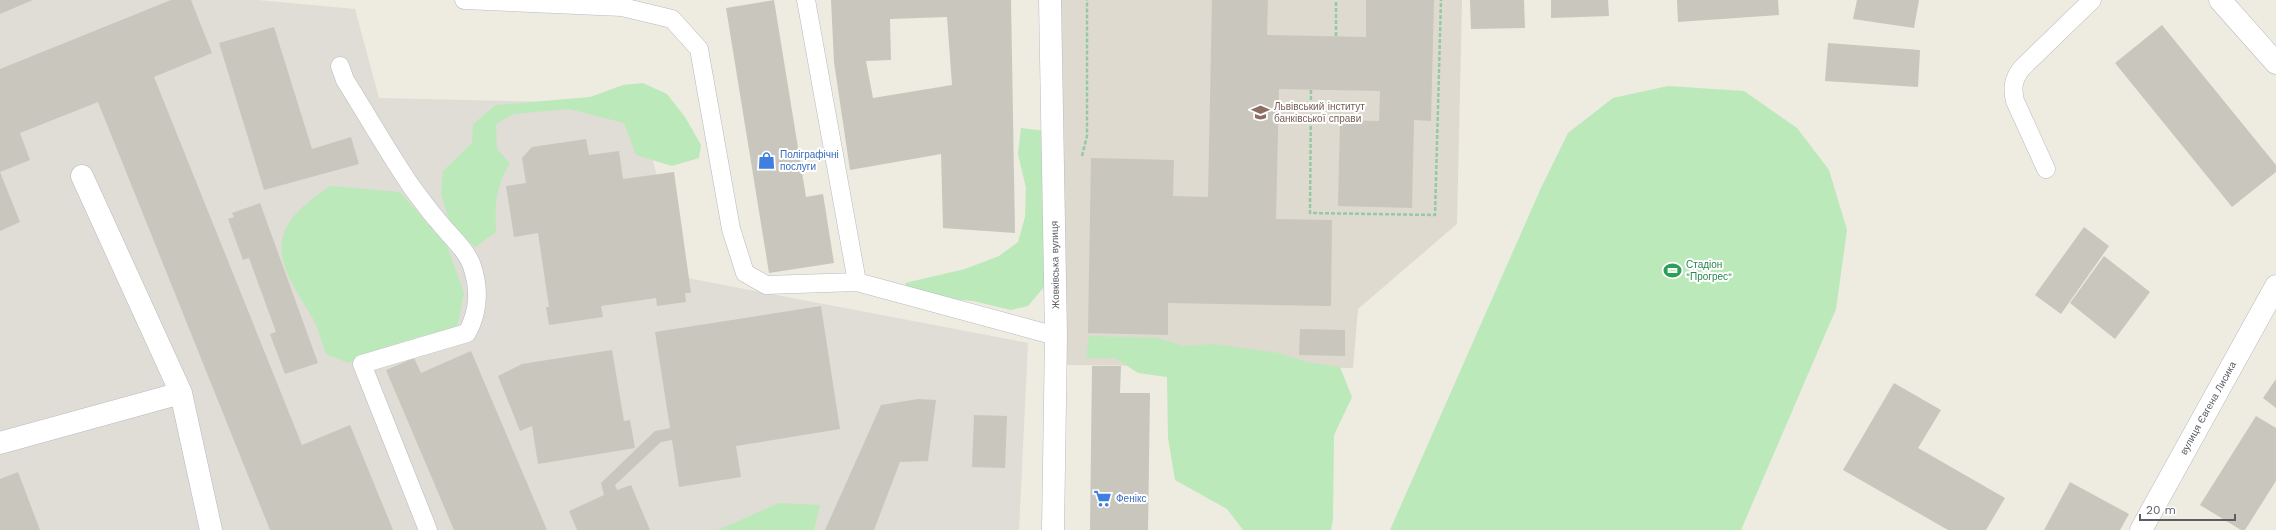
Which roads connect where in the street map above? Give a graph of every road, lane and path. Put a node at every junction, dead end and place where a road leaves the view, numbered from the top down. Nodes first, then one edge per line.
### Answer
1 (464, 0) edge
2 (806, 0) edge
3 (1050, 0) edge
4 (1336, 0) edge
5 (1441, 0) edge
6 (2092, 0) edge
7 (2220, 0) edge
8 (598, 3) edge
9 (1336, 36) dead end
10 (2276, 64) edge
11 (340, 66) dead end
12 (1311, 90) dead end
13 (2046, 169) dead end
14 (82, 176) dead end
15 (857, 282) junction
16 (2276, 286) edge
17 (1056, 336) junction
18 (181, 393) junction
19 (0, 443) edge
20 (212, 530) edge
21 (428, 530) edge
22 (1054, 530) edge
23 (2141, 530) edge

1 - 8 lane
2 - 15 lane
3 - 17 street, Жовківська вулиця
4 - 9 path
5 - 12 path
6 - 13 lane
7 - 10 street
8 - 15 lane
11 - 21 lane
14 - 18 street
15 - 17 lane
16 - 23 street, вулиця Євгена Лисика
17 - 22 street, Жовківська вулиця
18 - 19 street
18 - 20 street

